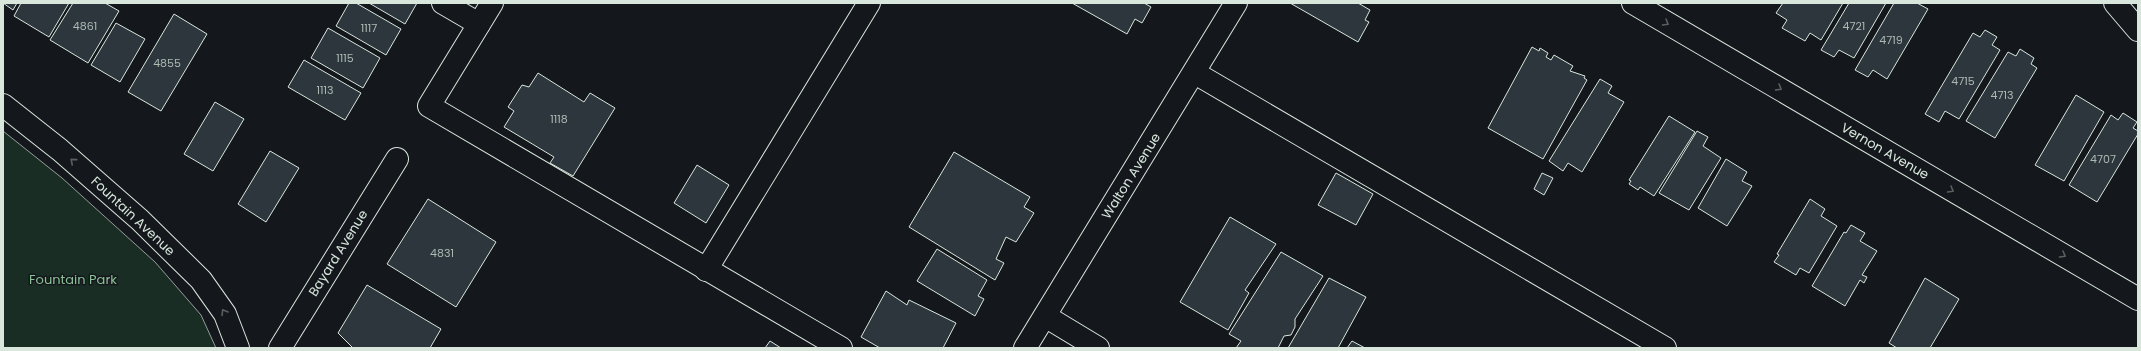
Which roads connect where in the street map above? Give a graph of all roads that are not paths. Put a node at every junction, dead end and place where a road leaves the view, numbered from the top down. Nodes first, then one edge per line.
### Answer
1 (443, 3) edge
2 (492, 3) edge
3 (870, 3) edge
4 (1236, 3) edge
5 (1633, 3) edge
6 (2114, 3) edge
7 (479, 24) junction
8 (2138, 30) edge
9 (1194, 73) junction
10 (3, 105) edge
11 (397, 159) dead end
12 (706, 270) junction
13 (2138, 299) edge
14 (1045, 316) junction
15 (238, 348) edge
16 (280, 348) edge
17 (841, 348) edge
18 (1026, 348) edge
19 (1098, 348) edge
20 (1665, 348) edge

1 - 7 street
2 - 7 street
3 - 12 street
4 - 9 street, Walton Avenue
5 -> 13 street, Vernon Avenue
6 - 8 street
7 - 12 street
9 - 14 street, Walton Avenue
9 - 20 street
15 -> 10 street, Fountain Avenue
11 - 16 street, Bayard Avenue
12 - 17 street
14 - 18 street, Walton Avenue
14 - 19 street

